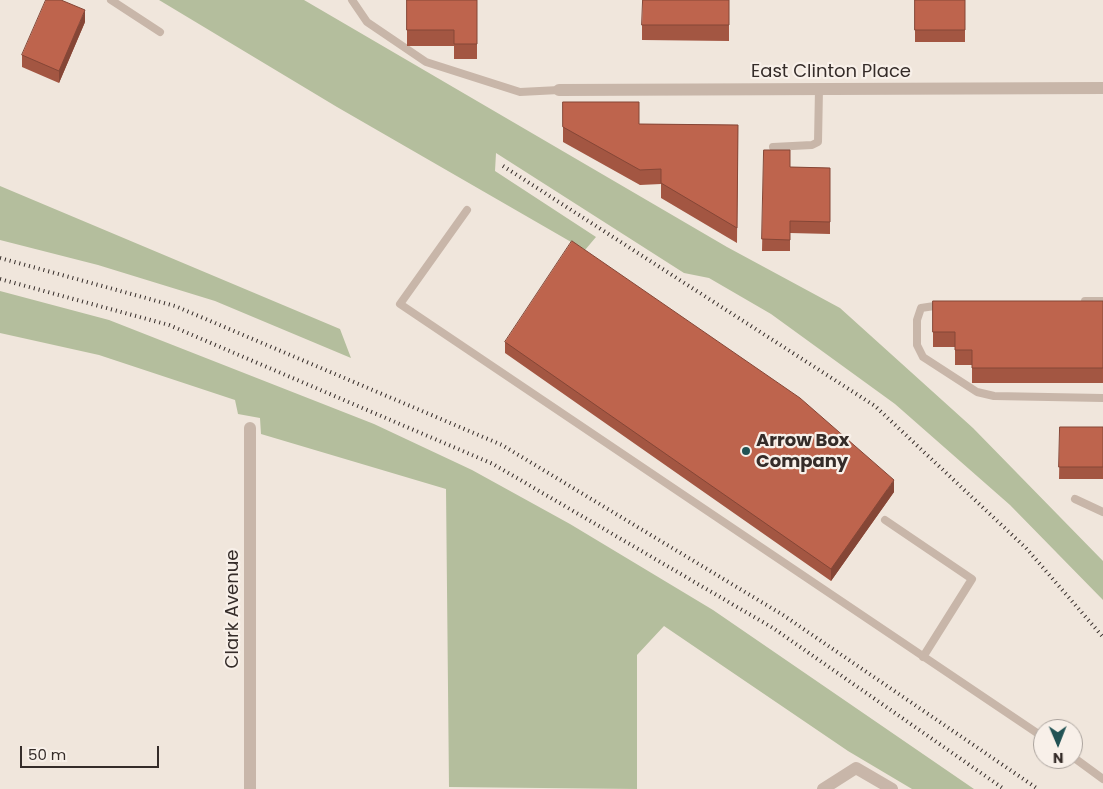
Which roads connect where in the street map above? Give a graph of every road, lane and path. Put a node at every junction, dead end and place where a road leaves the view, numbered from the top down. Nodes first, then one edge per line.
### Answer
1 (111, 0) edge
2 (352, 0) edge
3 (160, 32) dead end
4 (1103, 88) edge
5 (819, 89) junction
6 (559, 90) joint
7 (773, 147) dead end
8 (467, 210) dead end
9 (1103, 301) edge
10 (1074, 302) edge
11 (950, 305) edge
12 (1103, 398) edge
13 (250, 428) dead end
14 (1075, 500) dead end
15 (1103, 512) edge
16 (885, 520) dead end
17 (923, 657) junction
18 (1033, 730) edge
19 (1083, 764) edge
20 (1103, 779) edge
21 (250, 789) edge
22 (823, 789) edge
23 (892, 789) edge

1 - 3 lane
2 - 6 lane
4 - 5 street, East Clinton Place
5 - 6 street, East Clinton Place
5 - 7 lane
8 - 17 lane
9 - 10 lane
11 - 12 lane
13 - 21 street, Clark Avenue
14 - 15 lane
16 - 17 lane
17 - 18 lane
19 - 20 lane
22 - 23 street

